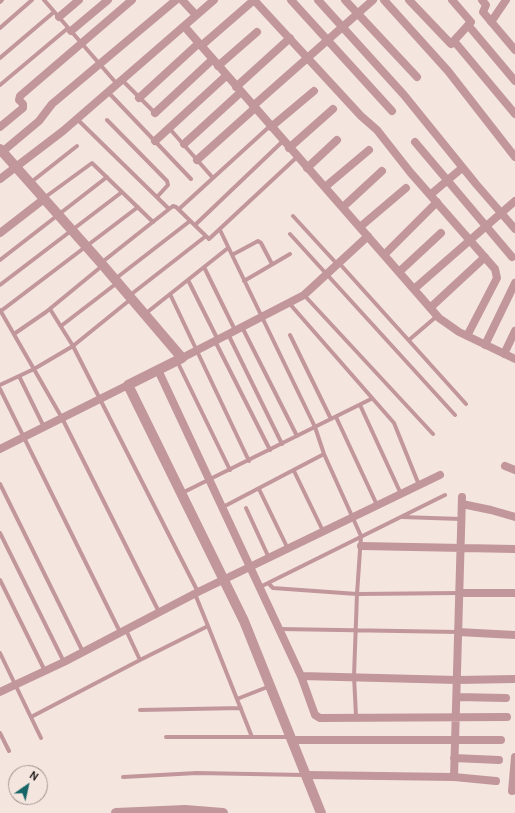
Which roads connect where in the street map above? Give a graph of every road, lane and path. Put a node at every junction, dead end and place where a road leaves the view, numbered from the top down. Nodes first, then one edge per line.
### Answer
1 (32, 0) edge
2 (44, 0) edge
3 (79, 0) edge
4 (108, 0) edge
5 (132, 0) edge
6 (176, 0) edge
7 (182, 0) edge
8 (214, 0) edge
9 (254, 0) edge
10 (290, 0) edge
11 (318, 0) edge
12 (346, 0) edge
13 (373, 0) edge
14 (384, 0) edge
15 (409, 0) edge
16 (452, 0) edge
17 (482, 0) edge
18 (506, 0) edge
19 (358, 13) junction
20 (56, 14) junction
21 (196, 15) junction
22 (492, 22) junction
23 (468, 25) junction
24 (184, 26) junction
25 (343, 27) junction
26 (0, 28) edge
27 (69, 29) junction
28 (257, 32) dead end
29 (290, 38) junction
30 (328, 40) junction
31 (454, 41) junction
32 (82, 44) junction
33 (200, 44) junction
34 (515, 50) edge
35 (308, 57) junction
36 (0, 58) edge
37 (212, 59) junction
38 (99, 64) junction
39 (218, 66) junction
40 (227, 75) junction
41 (417, 77) dead end
42 (515, 81) edge
43 (120, 82) junction
44 (0, 85) edge
45 (238, 89) junction
46 (314, 91) dead end
47 (108, 92) junction
48 (139, 98) junction
49 (254, 107) junction
50 (333, 109) dead end
51 (392, 111) dead end
52 (154, 113) joint
53 (515, 114) edge
54 (77, 119) junction
55 (108, 120) dead end
56 (271, 126) junction
57 (0, 127) edge
58 (169, 128) junction
59 (337, 140) dead end
60 (283, 141) junction
61 (155, 142) junction
62 (415, 142) dead end
63 (184, 144) junction
64 (77, 146) dead end
65 (289, 148) junction
66 (1, 150) edge
67 (369, 150) dead end
68 (515, 157) edge
69 (298, 158) junction
70 (198, 160) junction
71 (16, 167) junction
72 (307, 168) junction
73 (462, 168) junction
74 (382, 171) dead end
75 (107, 177) junction
76 (213, 178) junction
77 (0, 179) edge
78 (190, 179) dead end
79 (447, 180) junction
80 (30, 183) junction
81 (325, 187) junction
82 (406, 188) dead end
83 (122, 192) junction
84 (430, 195) junction
85 (157, 196) junction
86 (44, 199) junction
87 (515, 201) edge
88 (437, 202) junction
89 (138, 207) junction
90 (343, 207) junction
91 (169, 209) junction
92 (179, 210) junction
93 (501, 213) junction
94 (58, 215) junction
95 (293, 216) dead end
96 (190, 221) junction
97 (153, 222) junction
98 (195, 225) junction
99 (485, 226) junction
100 (360, 227) junction
101 (515, 229) edge
102 (72, 230) junction
103 (220, 230) junction
104 (0, 233) edge
105 (441, 233) dead end
106 (290, 234) dead end
107 (206, 236) junction
108 (368, 236) junction
109 (469, 240) junction
110 (87, 247) junction
111 (228, 248) junction
112 (290, 254) dead end
113 (384, 254) junction
114 (232, 255) junction
115 (485, 257) junction
116 (512, 257) dead end
117 (0, 260) edge
118 (102, 264) junction
119 (272, 264) junction
120 (338, 264) junction
121 (204, 267) junction
122 (399, 272) junction
123 (327, 274) junction
124 (188, 280) junction
125 (244, 280) junction
126 (116, 281) junction
127 (515, 283) edge
128 (0, 284) edge
129 (414, 289) junction
130 (170, 294) junction
131 (304, 295) junction
132 (130, 297) junction
133 (289, 303) junction
134 (430, 308) junction
135 (50, 309) junction
136 (0, 310) edge
137 (144, 314) junction
138 (437, 316) junction
139 (262, 317) junction
140 (61, 326) junction
141 (235, 331) junction
142 (515, 331) edge
143 (14, 334) junction
144 (290, 335) dead end
145 (467, 336) junction
146 (216, 340) junction
147 (409, 340) junction
148 (73, 346) junction
149 (485, 346) junction
150 (197, 350) junction
151 (504, 354) junction
152 (515, 358) edge
153 (179, 360) junction
154 (34, 368) junction
155 (158, 370) junction
156 (19, 376) junction
157 (0, 385) edge
158 (128, 385) junction
159 (0, 389) edge
160 (101, 399) junction
161 (372, 399) junction
162 (466, 404) dead end
163 (360, 405) junction
164 (455, 415) dead end
165 (62, 418) junction
166 (334, 418) junction
167 (315, 427) junction
168 (44, 428) junction
169 (433, 434) dead end
170 (297, 436) junction
171 (24, 437) junction
172 (282, 444) junction
173 (0, 449) edge
174 (270, 450) junction
175 (324, 454) junction
176 (248, 461) junction
177 (506, 466) dead end
178 (230, 470) junction
179 (515, 470) edge
180 (294, 471) junction
181 (440, 475) dead end
182 (210, 480) junction
183 (0, 484) edge
184 (419, 485) junction
185 (258, 489) junction
186 (182, 494) junction
187 (401, 494) junction
188 (445, 495) dead end
189 (377, 505) junction
190 (223, 507) junction
191 (246, 508) dead end
192 (353, 517) junction
193 (400, 517) junction
194 (515, 517) edge
195 (462, 519) junction
196 (323, 531) junction
197 (0, 533) edge
198 (361, 536) junction
199 (360, 546) junction
200 (288, 549) junction
201 (461, 549) junction
202 (515, 549) edge
203 (269, 558) junction
204 (250, 567) junction
205 (224, 579) junction
206 (0, 580) edge
207 (268, 583) junction
208 (260, 587) junction
209 (196, 592) junction
210 (459, 593) junction
211 (515, 593) edge
212 (357, 594) junction
213 (159, 612) junction
214 (208, 626) junction
215 (280, 629) junction
216 (356, 630) junction
217 (123, 631) junction
218 (458, 632) junction
219 (515, 635) edge
220 (83, 652) junction
221 (0, 653) edge
222 (140, 660) junction
223 (64, 662) junction
224 (45, 671) junction
225 (302, 676) junction
226 (354, 676) junction
227 (515, 679) edge
228 (457, 680) junction
229 (16, 685) junction
230 (270, 685) junction
231 (0, 692) edge
232 (457, 696) junction
233 (506, 698) dead end
234 (237, 699) junction
235 (241, 708) junction
236 (140, 710) dead end
237 (356, 716) junction
238 (31, 717) junction
239 (507, 717) dead end
240 (457, 718) junction
241 (0, 733) edge
242 (166, 737) dead end
243 (252, 737) junction
244 (41, 738) dead end
245 (291, 739) junction
246 (456, 739) junction
247 (501, 740) dead end
248 (9, 751) dead end
249 (454, 758) junction
250 (515, 758) edge
251 (499, 760) dead end
252 (307, 776) junction
253 (123, 777) dead end
254 (454, 777) junction
255 (496, 781) dead end
256 (512, 791) dead end
257 (116, 813) edge
258 (223, 813) edge
259 (320, 813) edge

1 - 26 lane
2 - 20 lane
3 - 20 street
4 - 27 street
5 - 32 street
6 - 38 street
7 - 21 street
8 - 21 street
9 - 29 street
9 - 33 street
10 - 30 street
11 - 25 street
12 - 19 street
13 - 19 street
14 - 68 street
15 - 31 street
16 - 23 street
17 - 22 street
18 - 22 street
19 - 25 street
19 - 41 street
20 - 27 lane
20 - 36 lane
21 - 24 street
22 - 34 street
23 - 31 street
23 - 42 street
24 - 33 street
24 - 43 street
25 - 30 street
25 - 73 street
27 - 32 lane
27 - 44 lane
28 - 39 street
29 - 35 street
29 - 45 street
30 - 35 street
30 - 51 street
31 - 53 street
32 - 38 lane
32 - 57 street
33 - 37 street
33 - 48 street
35 - 49 street
35 - 84 street
37 - 39 street
37 - 52 street
38 - 43 lane
38 - 66 street
39 - 40 street
40 - 45 street
40 - 58 street
43 - 47 street
43 - 48 lane
45 - 49 street
45 - 63 street
46 - 56 street
47 - 54 street
47 - 61 lane
48 - 52 lane
49 - 56 street
49 - 70 street
50 - 65 street
54 - 71 street
54 - 85 lane
55 - 85 lane
56 - 60 street
56 - 76 lane
58 - 61 street
58 - 63 lane
59 - 72 street
60 - 65 street
60 - 98 lane
61 - 78 lane
62 - 79 street
63 - 70 lane
64 - 80 lane
65 - 69 street
66 - 71 street
67 - 81 street
69 - 72 street
69 - 103 lane
70 - 76 lane
71 - 77 street
71 - 80 street
72 - 81 street
73 - 79 street
73 - 93 street
74 - 90 street
75 - 83 lane
75 - 86 lane
75 - 94 lane
76 - 92 lane
79 - 84 street
79 - 99 street
80 - 86 street
81 - 90 street
82 - 100 street
83 - 89 lane
83 - 102 lane
84 - 88 street
85 - 91 lane
86 - 94 street
86 - 104 street
87 - 93 street
88 - 109 street
88 - 113 street
89 - 97 lane
89 - 110 lane
90 - 100 street
91 - 92 lane
91 - 97 lane
92 - 96 lane
93 - 99 street
93 - 101 street
94 - 102 street
94 - 117 lane
95 - 120 lane
96 - 98 lane
96 - 126 lane
97 - 118 lane
98 - 107 lane
99 - 109 street
99 - 116 street
100 - 108 street
102 - 110 street
102 - 128 lane
103 - 107 lane
103 - 111 lane
105 - 122 street
106 - 123 lane
107 - 132 lane
108 - 113 street
108 - 120 street
109 - 115 street
109 - 129 street
110 - 118 street
110 - 136 lane
111 - 114 lane
111 - 121 lane
112 - 119 lane
113 - 122 street
114 - 119 lane
114 - 125 lane
115 - 134 street
115 - 145 street
118 - 126 street
118 - 135 lane
119 - 125 lane
120 - 123 street
120 - 147 lane
121 - 124 lane
121 - 141 lane
122 - 129 street
123 - 131 street
123 - 164 lane
124 - 130 lane
124 - 146 lane
125 - 139 lane
126 - 132 street
126 - 140 lane
127 - 149 street
129 - 134 street
130 - 137 lane
130 - 150 lane
131 - 133 street
131 - 169 lane
132 - 137 street
132 - 148 lane
133 - 139 street
133 - 161 lane
134 - 138 street
135 - 140 lane
135 - 143 lane
136 - 143 lane
137 - 153 street
138 - 145 street
138 - 147 lane
139 - 141 street
139 - 167 lane
140 - 148 lane
141 - 146 street
141 - 170 lane
141 - 172 lane
142 - 151 street
143 - 154 lane
144 - 166 lane
145 - 149 street
146 - 150 street
146 - 174 lane
147 - 162 lane
148 - 154 lane
148 - 160 lane
149 - 151 street
150 - 153 street
150 - 176 lane
151 - 152 street
153 - 155 street
153 - 178 lane
154 - 156 lane
154 - 165 lane
155 - 158 street
155 - 182 street
156 - 157 lane
156 - 168 lane
158 - 160 street
158 - 186 street
159 - 171 lane
160 - 165 street
160 - 209 lane
161 - 163 lane
161 - 184 lane
163 - 166 lane
163 - 187 lane
165 - 168 street
165 - 213 lane
166 - 167 lane
166 - 189 lane
167 - 170 lane
167 - 175 lane
168 - 171 street
170 - 172 lane
171 - 173 street
171 - 217 lane
172 - 174 lane
174 - 176 lane
175 - 180 lane
175 - 192 lane
176 - 178 lane
177 - 179 street
178 - 182 lane
180 - 185 lane
180 - 196 lane
181 - 184 street
182 - 186 lane
182 - 190 street
183 - 220 lane
184 - 187 street
185 - 190 lane
185 - 200 lane
186 - 205 street
187 - 189 street
188 - 193 lane
189 - 192 street
190 - 204 street
191 - 203 lane
192 - 196 street
192 - 198 lane
193 - 195 lane
193 - 198 lane
194 - 195 street
195 - 201 street
196 - 200 street
197 - 223 lane
198 - 199 lane
198 - 207 lane
199 - 201 street
199 - 212 lane
200 - 203 street
201 - 202 street
201 - 210 street
203 - 204 street
204 - 205 street
204 - 208 street
205 - 209 street
205 - 230 street
206 - 224 lane
207 - 208 lane
207 - 212 lane
208 - 215 street
209 - 213 street
209 - 214 lane
210 - 211 street
210 - 212 lane
210 - 218 street
212 - 216 lane
213 - 217 street
214 - 222 lane
214 - 234 lane
215 - 216 lane
215 - 225 street
216 - 218 lane
216 - 226 lane
217 - 220 street
217 - 222 lane
218 - 219 street
218 - 228 street
220 - 223 street
221 - 229 lane
222 - 238 lane
223 - 224 street
224 - 229 street
225 - 226 street
225 - 237 street
226 - 228 street
226 - 237 lane
227 - 228 street
228 - 232 street
229 - 231 street
229 - 238 lane
230 - 234 lane
230 - 245 street
232 - 233 street
232 - 240 street
234 - 235 lane
235 - 236 lane
235 - 243 lane
237 - 240 street
238 - 244 lane
239 - 240 street
240 - 246 street
241 - 248 lane
242 - 243 lane
243 - 245 lane
245 - 246 street
245 - 252 street
246 - 247 street
246 - 249 street
249 - 251 street
249 - 254 street
250 - 256 street
252 - 253 lane
252 - 254 street
252 - 259 street
254 - 255 street
257 - 258 street

